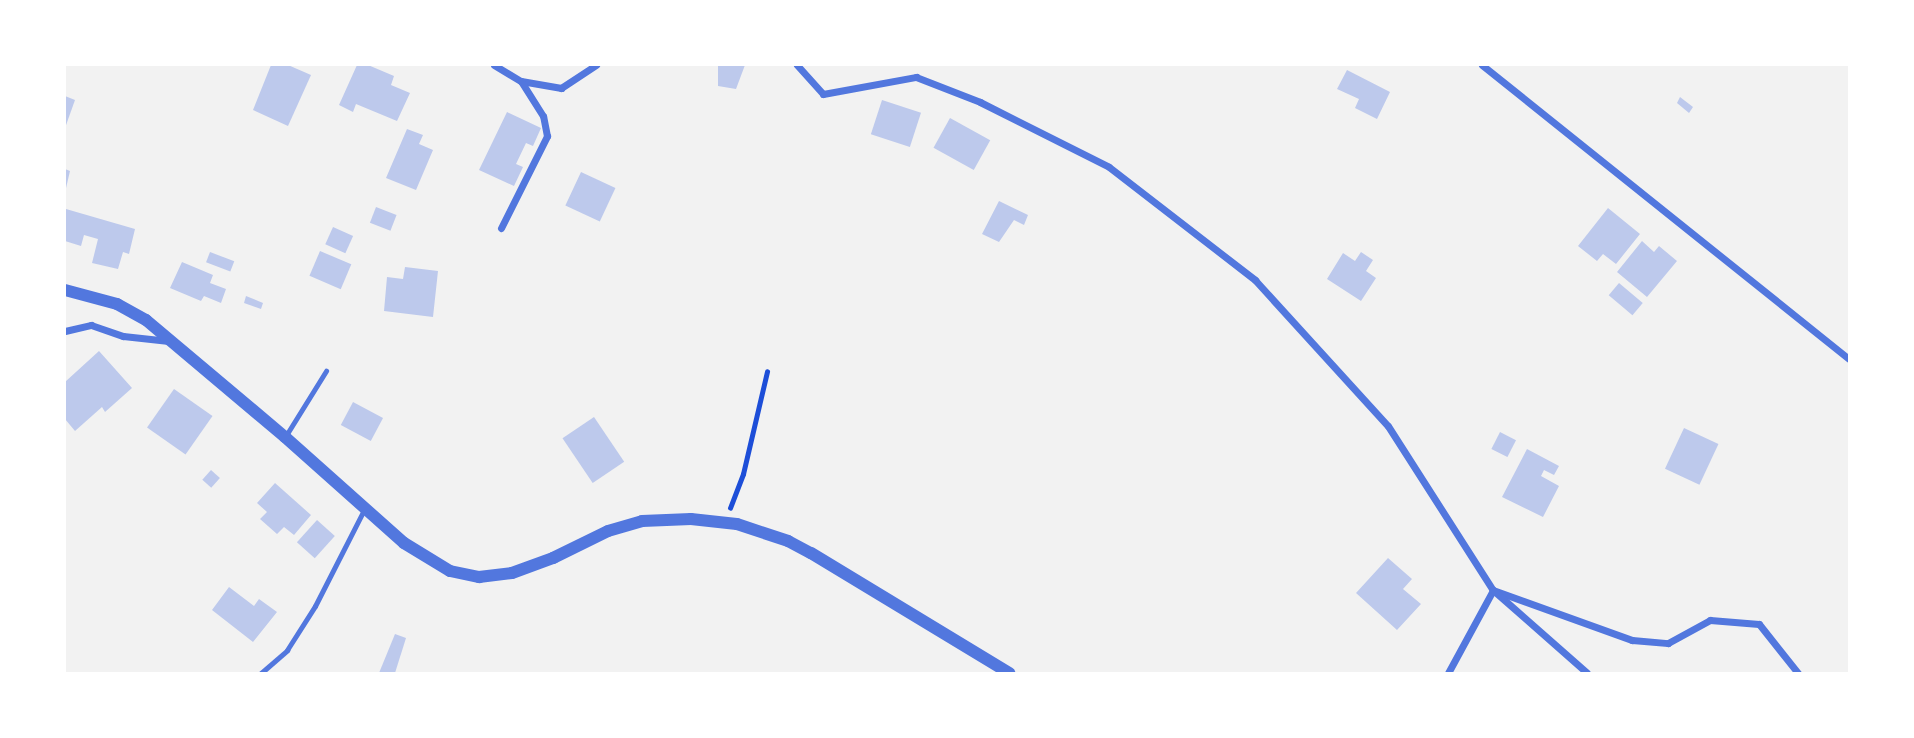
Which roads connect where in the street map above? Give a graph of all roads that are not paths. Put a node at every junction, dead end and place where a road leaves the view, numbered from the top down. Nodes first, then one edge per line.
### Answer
1 (494, 65) edge
2 (596, 65) edge
3 (797, 65) edge
4 (1482, 65) edge
5 (521, 81) junction
6 (501, 228) dead end
7 (65, 290) edge
8 (65, 331) edge
9 (173, 342) junction
10 (1849, 359) edge
11 (326, 370) dead end
12 (285, 437) junction
13 (365, 508) junction
14 (1493, 590) junction
15 (261, 673) edge
16 (1009, 673) edge
17 (1448, 673) edge
18 (1587, 673) edge
19 (1798, 673) edge

1 - 5 street
2 - 5 street
3 - 14 street
4 - 10 street
5 - 6 street
7 - 9 street
8 - 9 street
9 - 12 street
11 - 12 lane
12 - 13 street
13 - 15 lane
13 - 16 street
14 - 17 street
14 - 18 street
14 - 19 street

